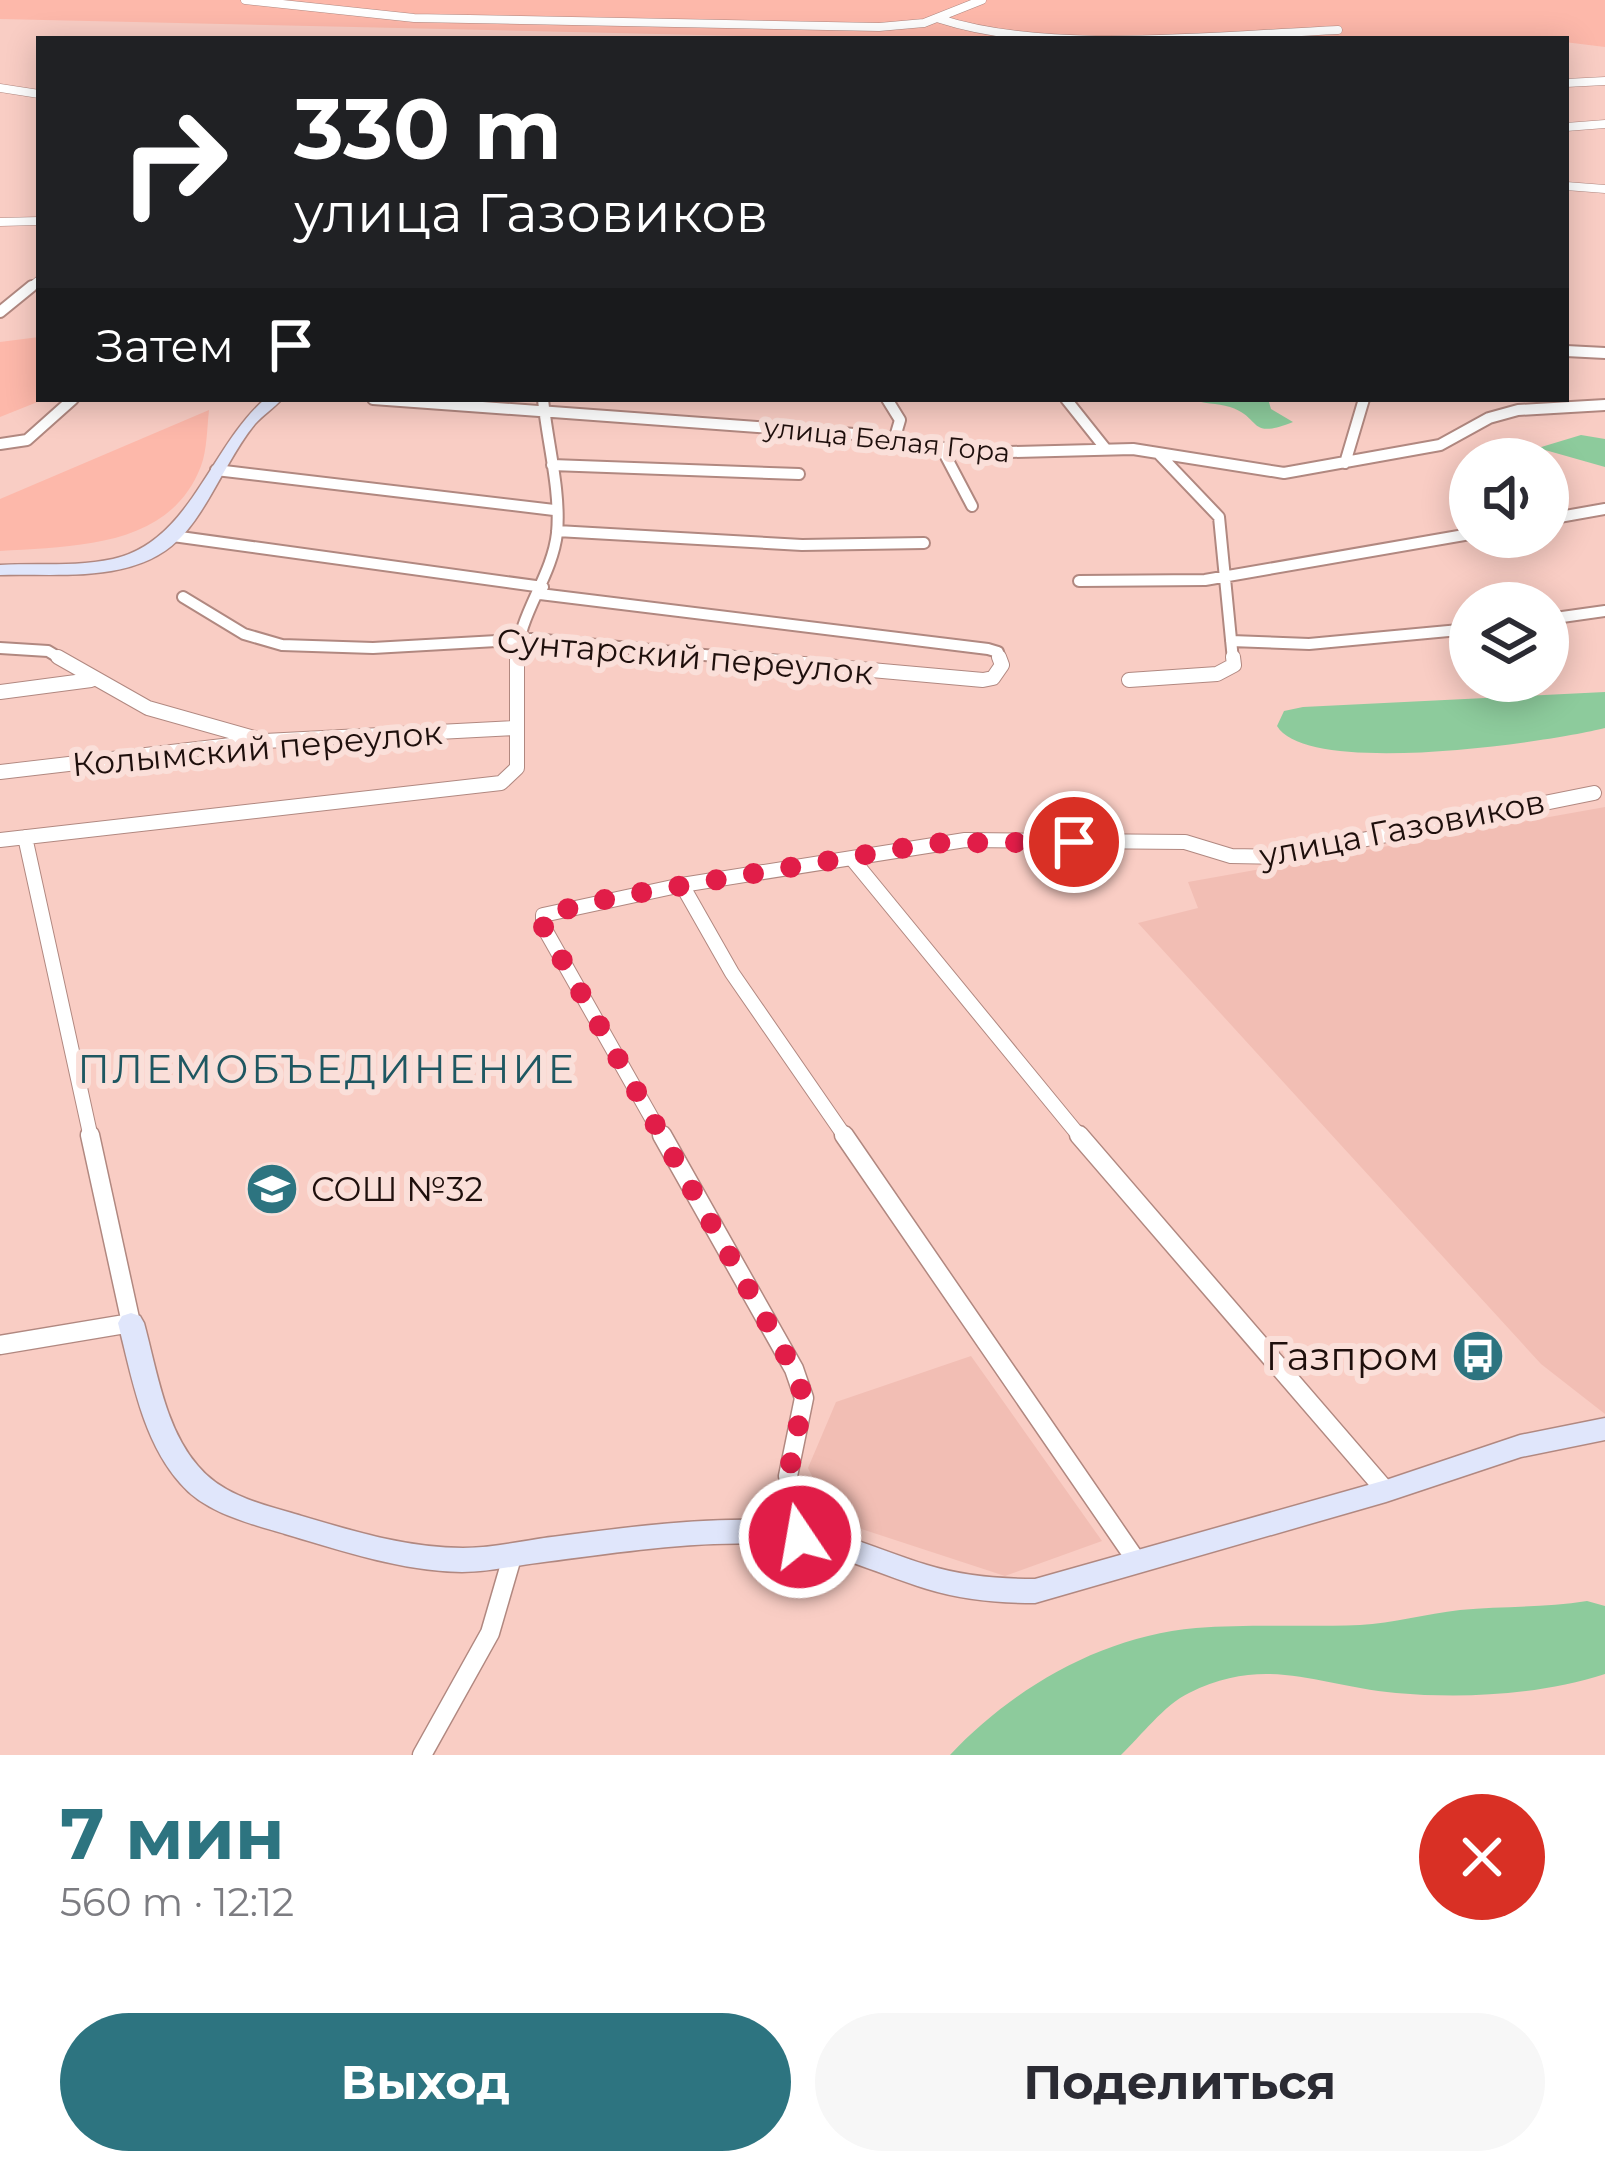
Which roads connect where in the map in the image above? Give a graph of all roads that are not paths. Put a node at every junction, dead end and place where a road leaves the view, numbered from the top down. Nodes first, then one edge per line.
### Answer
1 (244, 0) edge
2 (982, 0) edge
3 (940, 19) junction
4 (1338, 30) dead end
5 (1605, 81) edge
6 (1569, 82) edge
7 (0, 88) edge
8 (36, 94) edge
9 (1605, 124) edge
10 (1569, 127) edge
11 (1569, 186) edge
12 (1605, 189) edge
13 (36, 220) edge
14 (0, 222) edge
15 (36, 282) edge
16 (0, 312) edge
17 (1569, 351) edge
18 (1605, 353) edge
19 (71, 402) edge
20 (271, 402) edge
21 (447, 402) edge
22 (889, 402) edge
23 (1068, 402) edge
24 (1363, 402) edge
25 (544, 406) edge
26 (1605, 406) edge
27 (895, 437) junction
28 (0, 443) edge
29 (1105, 448) junction
30 (942, 449) junction
31 (1158, 453) junction
32 (1345, 463) junction
33 (552, 466) junction
34 (216, 470) junction
35 (799, 474) dead end
36 (972, 506) dead end
37 (1605, 509) edge
38 (554, 510) junction
39 (1569, 515) edge
40 (557, 531) junction
41 (173, 536) junction
42 (1449, 538) edge
43 (924, 543) dead end
44 (0, 570) edge
45 (1221, 578) junction
46 (1079, 581) dead end
47 (542, 590) junction
48 (183, 597) dead end
49 (1605, 611) edge
50 (1569, 616) edge
51 (1449, 631) edge
52 (517, 639) junction
53 (1231, 641) junction
54 (0, 648) edge
55 (91, 680) junction
56 (1129, 680) dead end
57 (0, 692) edge
58 (515, 728) junction
59 (265, 741) junction
60 (0, 772) edge
61 (1594, 793) dead end
62 (25, 837) junction
63 (0, 839) edge
64 (853, 860) junction
65 (682, 885) junction
66 (131, 1323) junction
67 (0, 1346) edge
68 (1605, 1430) edge
69 (1386, 1491) junction
70 (800, 1537) junction
71 (513, 1554) junction
72 (1138, 1563) junction
73 (422, 1755) edge

1 - 3 street
2 - 3 street
3 - 4 street
5 - 6 street
7 - 8 street
9 - 10 street
11 - 12 street
13 - 14 street
15 - 16 street
17 - 18 street
19 - 28 street
20 - 34 street
21 - 25 street, улица Белая Гора
22 - 27 street
23 - 29 street
24 - 32 street
25 - 27 street, улица Белая Гора
25 - 33 street
26 - 32 street, улица Белая Гора
27 - 30 street, улица Белая Гора
29 - 30 street, улица Белая Гора
29 - 31 street, улица Белая Гора
30 - 36 street
31 - 32 street, улица Белая Гора
31 - 45 street
33 - 35 street
33 - 38 street
34 - 38 street
34 - 41 street
37 - 39 street
38 - 40 street
40 - 43 street
40 - 47 street
41 - 44 street
41 - 47 street
42 - 45 street
45 - 46 street
45 - 53 street
47 - 52 street
47 - 52 street, Сунтарский переулок
48 - 52 street, Сунтарский переулок
49 - 50 street
51 - 53 street
52 - 58 street
53 - 56 street
54 - 55 street
55 - 57 street
55 - 59 street
58 - 59 street, Колымский переулок
58 - 62 street
59 - 60 street, Колымский переулок
61 - 64 street, улица Газовиков
62 - 63 street
62 - 66 street
64 - 65 street, улица Газовиков
64 - 69 street
65 - 70 street, улица Газовиков
65 - 72 street
66 - 67 street
66 - 71 street
68 - 69 street
69 - 72 street
70 - 71 street
70 - 72 street
71 - 73 street

